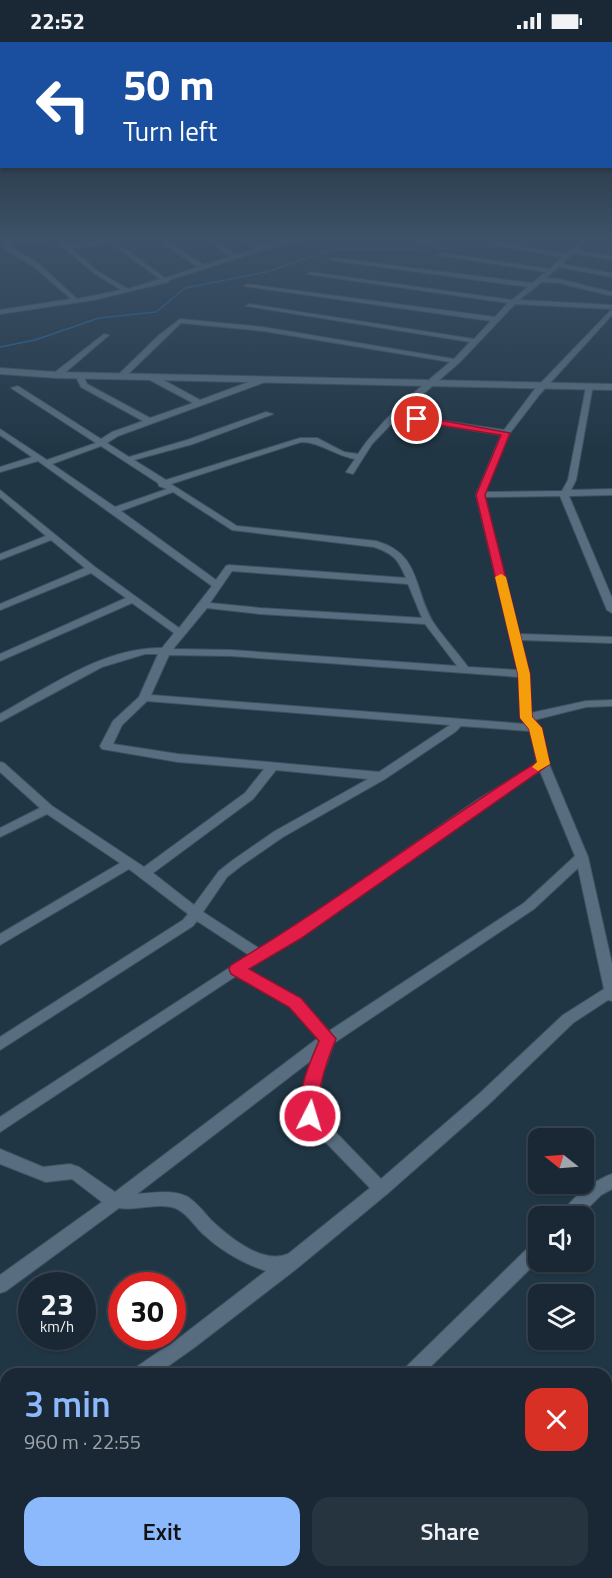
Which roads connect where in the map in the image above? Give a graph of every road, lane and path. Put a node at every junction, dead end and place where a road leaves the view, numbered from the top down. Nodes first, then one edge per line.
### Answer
1 (21, 309) edge
2 (267, 309) edge
3 (417, 309) edge
4 (506, 309) edge
5 (612, 309) edge
6 (0, 312) edge
7 (495, 319) junction
8 (106, 335) dead end
9 (476, 340) junction
10 (456, 361) junction
11 (0, 371) edge
12 (57, 375) junction
13 (79, 375) junction
14 (122, 376) junction
15 (151, 377) junction
16 (265, 380) junction
17 (428, 383) junction
18 (543, 386) junction
19 (611, 386) edge
20 (590, 387) junction
21 (15, 388) dead end
22 (199, 403) junction
23 (269, 414) dead end
24 (395, 415) junction
25 (149, 421) junction
26 (0, 431) edge
27 (506, 433) junction
28 (100, 444) junction
29 (359, 457) junction
30 (127, 460) junction
31 (42, 461) junction
32 (0, 470) edge
33 (350, 472) dead end
34 (162, 484) junction
35 (172, 490) junction
36 (612, 492) edge
37 (0, 493) edge
38 (480, 495) junction
39 (564, 495) junction
40 (114, 510) junction
41 (51, 537) junction
42 (0, 556) edge
43 (92, 569) junction
44 (411, 581) junction
45 (216, 585) junction
46 (609, 594) edge
47 (133, 599) junction
48 (204, 604) junction
49 (0, 607) edge
50 (612, 610) edge
51 (428, 621) junction
52 (179, 632) junction
53 (516, 637) junction
54 (612, 640) edge
55 (165, 651) junction
56 (0, 658) edge
57 (465, 670) junction
58 (524, 674) junction
59 (144, 698) junction
60 (612, 702) edge
61 (526, 718) junction
62 (0, 719) edge
63 (459, 721) junction
64 (535, 728) junction
65 (543, 764) junction
66 (274, 765) junction
67 (0, 766) edge
68 (381, 776) junction
69 (48, 809) junction
70 (0, 833) edge
71 (582, 857) junction
72 (129, 863) junction
73 (144, 873) junction
74 (196, 914) junction
75 (0, 940) edge
76 (259, 955) junction
77 (237, 969) junction
78 (611, 994) edge
79 (328, 1039) junction
80 (0, 1044) edge
81 (0, 1125) edge
82 (0, 1156) edge
83 (612, 1180) edge
84 (381, 1189) junction
85 (116, 1201) junction
86 (580, 1206) edge
87 (294, 1260) junction
88 (528, 1261) edge
89 (0, 1285) edge
90 (150, 1368) edge
91 (417, 1368) edge

1 - 6 street
2 - 9 street
3 - 7 street
4 - 7 street
5 - 18 street
7 - 9 street
8 - 12 street
9 - 10 street
10 - 14 street
10 - 17 street
11 - 12 street
12 - 13 street
13 - 14 street
13 - 25 street
14 - 15 street
15 - 16 street
15 - 22 street
16 - 17 street
16 - 22 street
17 - 18 street
17 - 24 street
18 - 20 street
18 - 27 street
19 - 20 street
20 - 39 street
21 - 28 street
22 - 25 street
23 - 30 street
24 - 27 street
24 - 29 street
25 - 28 street
26 - 31 street
27 - 38 street
28 - 30 street
28 - 31 street
29 - 33 street
29 - 34 street
30 - 34 street
31 - 32 street
31 - 40 street
34 - 35 street
35 - 40 street
35 - 44 street
36 - 39 street
37 - 41 street
38 - 39 street
38 - 53 street
39 - 46 street
40 - 45 street
41 - 42 street
41 - 43 street
43 - 47 street
43 - 49 street
44 - 45 street
44 - 51 street
45 - 48 street
46 - 50 street
47 - 52 street
47 - 56 street
48 - 51 street
48 - 52 street
51 - 57 street
52 - 55 street
53 - 54 street
53 - 58 street
55 - 57 street
55 - 59 street
55 - 62 street
57 - 58 street
58 - 61 street
59 - 63 street
59 - 66 street
60 - 61 street
61 - 64 street
63 - 64 street
63 - 68 street
64 - 65 street
65 - 71 street
65 - 76 street
66 - 68 street
66 - 73 street
67 - 69 street
68 - 74 street
69 - 70 street
69 - 72 street
71 - 78 street
71 - 79 street
72 - 73 street
72 - 75 street
73 - 74 street
74 - 76 street
74 - 80 street
76 - 77 street
77 - 79 street
77 - 81 street
78 - 84 street
79 - 84 street
79 - 85 street
82 - 85 street
83 - 86 street
84 - 87 street
85 - 87 street
85 - 89 street
87 - 90 street
88 - 91 street

